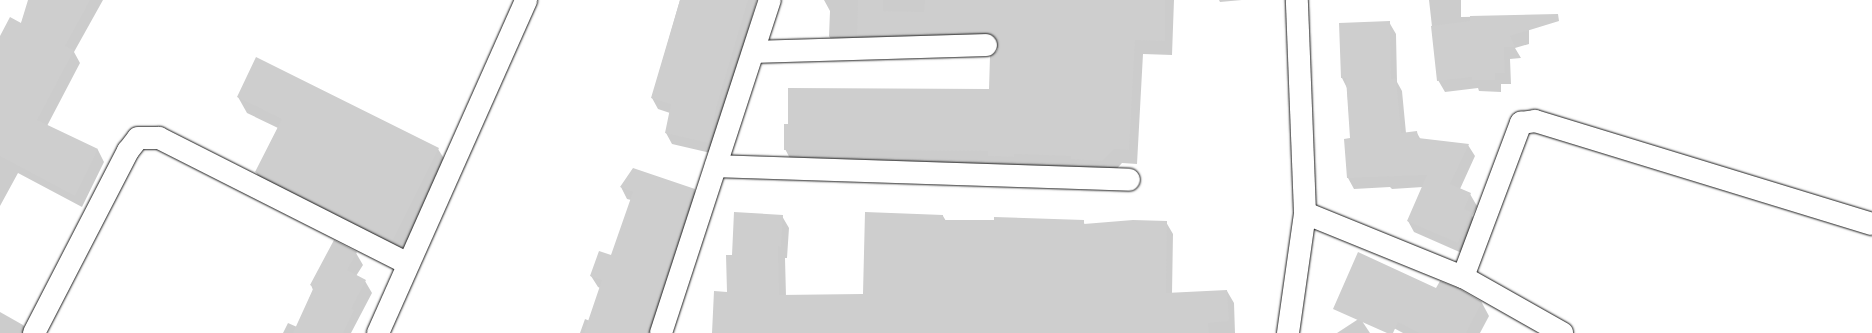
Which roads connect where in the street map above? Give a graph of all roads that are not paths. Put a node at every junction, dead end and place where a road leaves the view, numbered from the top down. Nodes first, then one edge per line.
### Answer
1 (526, 0) edge
2 (770, 0) edge
3 (1297, 0) edge
4 (986, 45) dead end
5 (754, 52) junction
6 (716, 166) junction
7 (1129, 180) dead end
8 (1305, 214) junction
9 (1872, 224) edge
10 (408, 264) junction
11 (1462, 277) junction
12 (34, 333) edge
13 (378, 333) edge
14 (661, 333) edge
15 (1288, 333) edge
16 (1562, 333) edge

1 - 10 street
2 - 5 street
3 - 8 street
4 - 5 street
5 - 6 street
6 - 7 street
6 - 14 street
8 - 11 street
8 - 15 street
9 - 11 street
10 - 12 street
10 - 13 street
11 - 16 street

